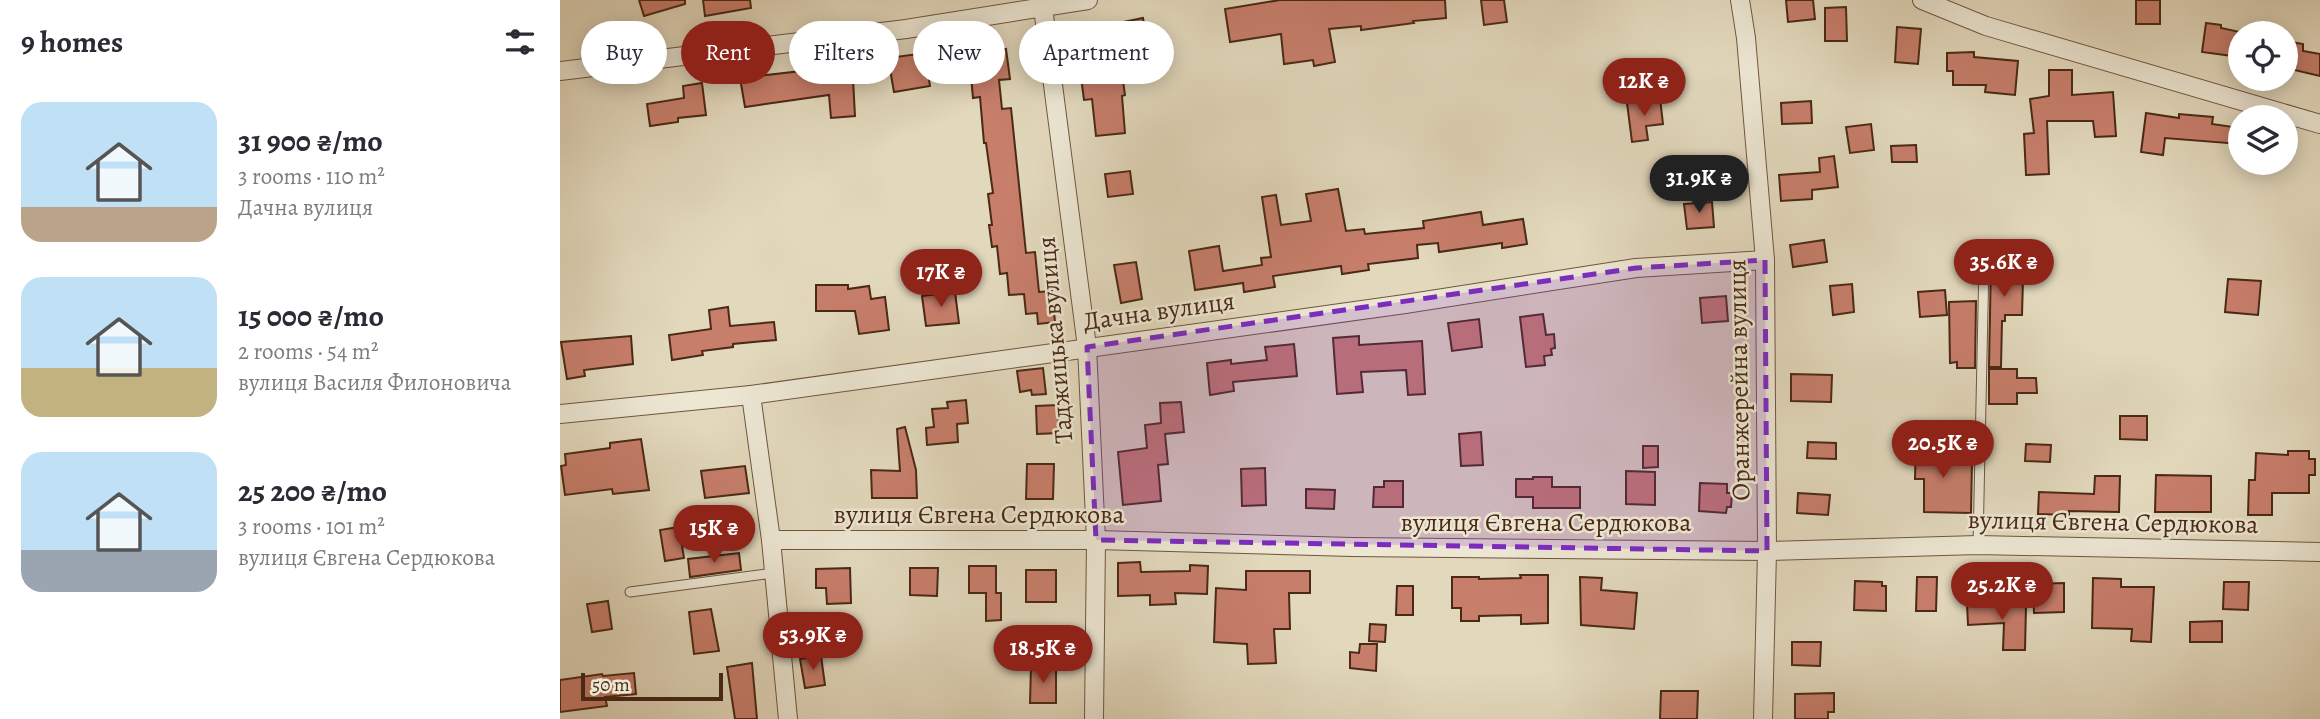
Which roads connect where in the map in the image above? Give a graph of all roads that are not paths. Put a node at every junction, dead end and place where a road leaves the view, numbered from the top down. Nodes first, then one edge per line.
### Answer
1 (1088, 0) edge
2 (1740, 0) edge
3 (1922, 0) edge
4 (1043, 4) edge
5 (560, 71) edge
6 (2320, 124) edge
7 (1765, 260) junction
8 (1984, 262) dead end
9 (1087, 347) junction
10 (751, 395) junction
11 (560, 414) edge
12 (771, 540) junction
13 (1096, 540) junction
14 (1978, 545) junction
15 (1767, 551) junction
16 (2320, 552) edge
17 (774, 573) junction
18 (630, 592) dead end
19 (788, 719) edge
20 (1094, 719) edge
21 (1763, 719) edge

1 - 4 street
2 - 7 street, Оранжерейна вулиця
3 - 6 street
4 - 5 street
4 - 9 street, Таджицька вулиця
7 - 9 street, Дачна вулиця
7 - 15 street, Оранжерейна вулиця
8 - 14 lane
9 - 10 street, Дачна вулиця
9 - 13 street, Таджицька вулиця
10 - 11 street, Дачна вулиця
10 - 12 street
12 - 13 street, вулиця Євгена Сердюкова
12 - 17 street
13 - 15 street, вулиця Євгена Сердюкова
13 - 20 street, Таджицька вулиця
14 - 15 street, вулиця Євгена Сердюкова
14 - 16 street, вулиця Євгена Сердюкова
15 - 21 street, Оранжерейна вулиця
17 - 18 lane
17 - 19 street

